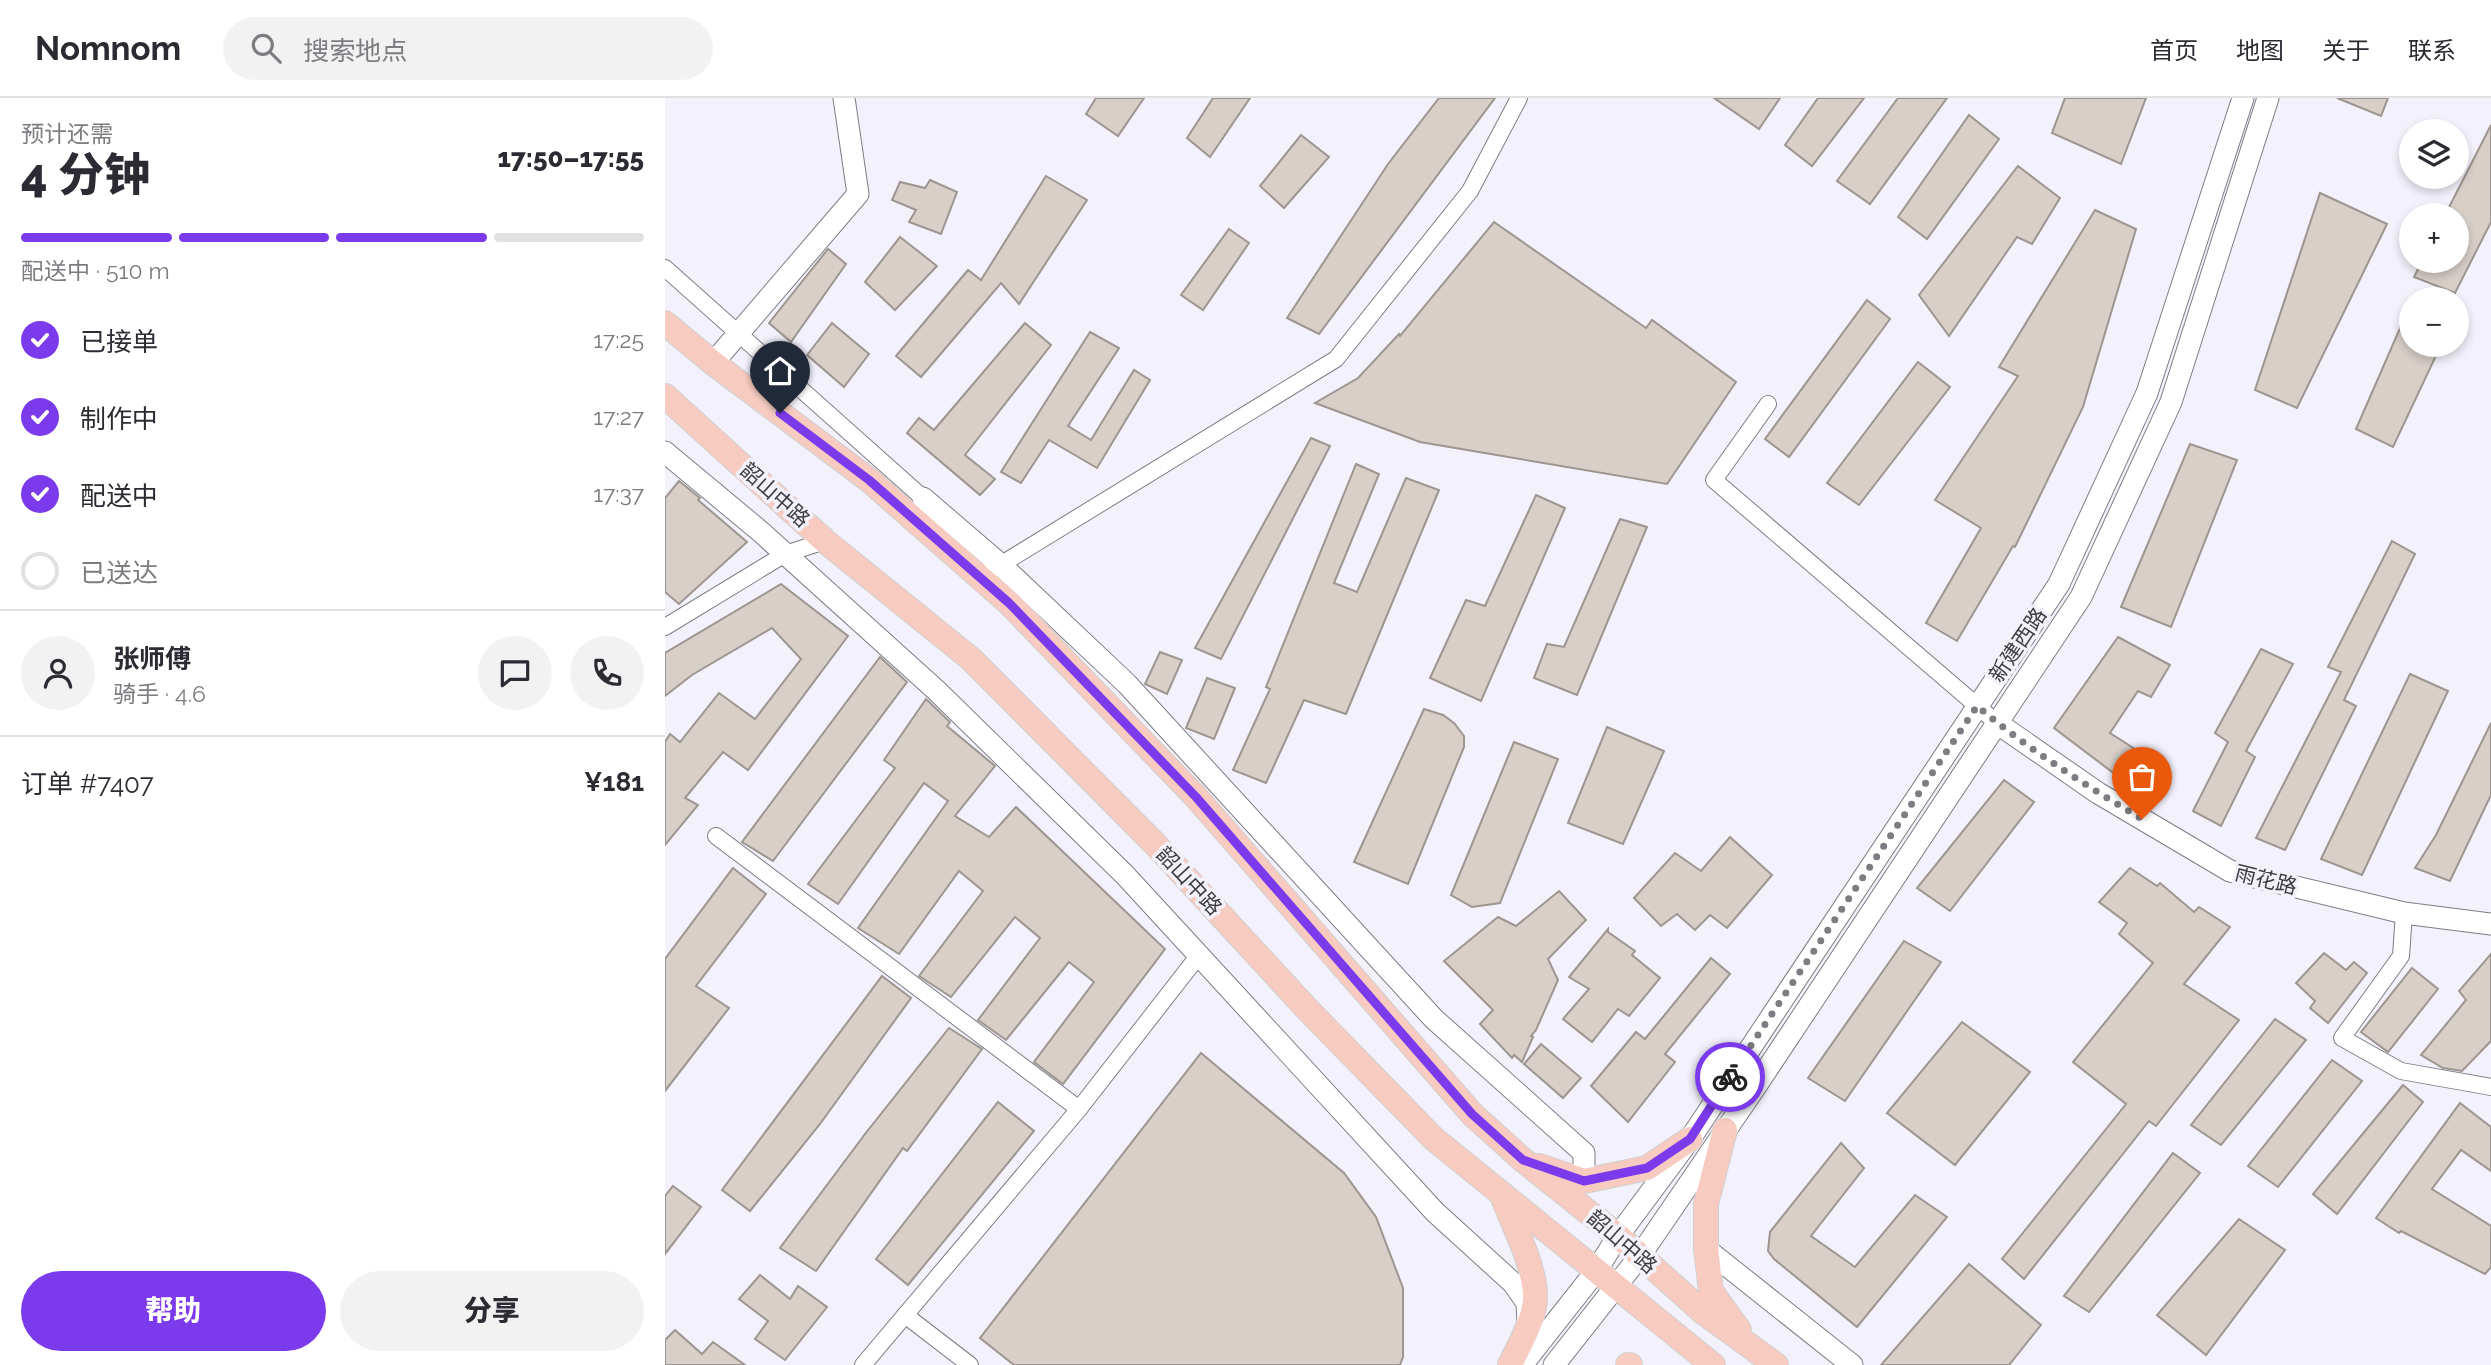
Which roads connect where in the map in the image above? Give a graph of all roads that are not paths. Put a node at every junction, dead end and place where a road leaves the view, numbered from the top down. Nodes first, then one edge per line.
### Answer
1 (844, 98) edge
2 (1519, 98) edge
3 (2243, 98) edge
4 (2268, 98) edge
5 (665, 268) edge
6 (665, 323) edge
7 (739, 333) junction
8 (713, 363) junction
9 (665, 396) edge
10 (1768, 404) dead end
11 (665, 452) edge
12 (923, 498) junction
13 (825, 541) junction
14 (945, 547) junction
15 (785, 554) junction
16 (1001, 565) junction
17 (979, 578) junction
18 (665, 627) edge
19 (1977, 706) junction
20 (1997, 723) junction
21 (716, 836) dead end
22 (2404, 913) junction
23 (2491, 924) edge
24 (1199, 955) junction
25 (2491, 1087) edge
26 (1079, 1109) junction
27 (1725, 1130) junction
28 (1690, 1139) junction
29 (1523, 1160) junction
30 (1584, 1181) junction
31 (1502, 1194) junction
32 (1618, 1236) junction
33 (1706, 1249) junction
34 (1639, 1257) junction
35 (1596, 1271) junction
36 (1618, 1286) junction
37 (905, 1315) junction
38 (1528, 1326) junction
39 (1752, 1348) junction
40 (863, 1365) edge
41 (970, 1365) edge
42 (1510, 1365) edge
43 (1522, 1365) edge
44 (1554, 1365) edge
45 (1713, 1365) edge
46 (1776, 1365) edge
47 (1851, 1365) edge

1 - 7 street
2 - 16 street
3 - 19 street, 新建西路
4 - 20 street, 新建西路
5 - 7 street
6 - 8 main road, 韶山中路
7 - 8 street
7 - 12 street
8 - 14 main road, 韶山中路
9 - 13 main road, 韶山中路
10 - 19 street
11 - 15 street
12 - 14 street
12 - 16 street
13 - 15 street
13 - 31 main road, 韶山中路
14 - 17 main road, 韶山中路
15 - 18 street
15 - 24 street
16 - 17 street
16 - 30 street
17 - 29 main road, 韶山中路
19 - 20 street
19 - 28 street, 新建西路
20 - 22 street, 雨花路
20 - 27 street, 新建西路
21 - 26 street
22 - 23 street, 雨花路
22 - 25 street
24 - 26 street
24 - 38 street
26 - 37 street
27 - 33 main road
27 - 34 street, 新建西路
28 - 30 main road
28 - 32 street, 新建西路
29 - 30 main road
29 - 32 main road, 韶山中路
31 - 35 main road, 韶山中路
31 - 38 main road
32 - 34 main road, 韶山中路
32 - 35 street, 新建西路
33 - 39 main road
33 - 47 street
34 - 36 street, 新建西路
34 - 39 main road, 韶山中路
35 - 36 main road, 韶山中路
35 - 43 street, 新建西路
36 - 44 street, 新建西路
36 - 45 main road, 韶山中路
37 - 40 street
37 - 41 street
38 - 42 main road
39 - 46 main road, 韶山中路

